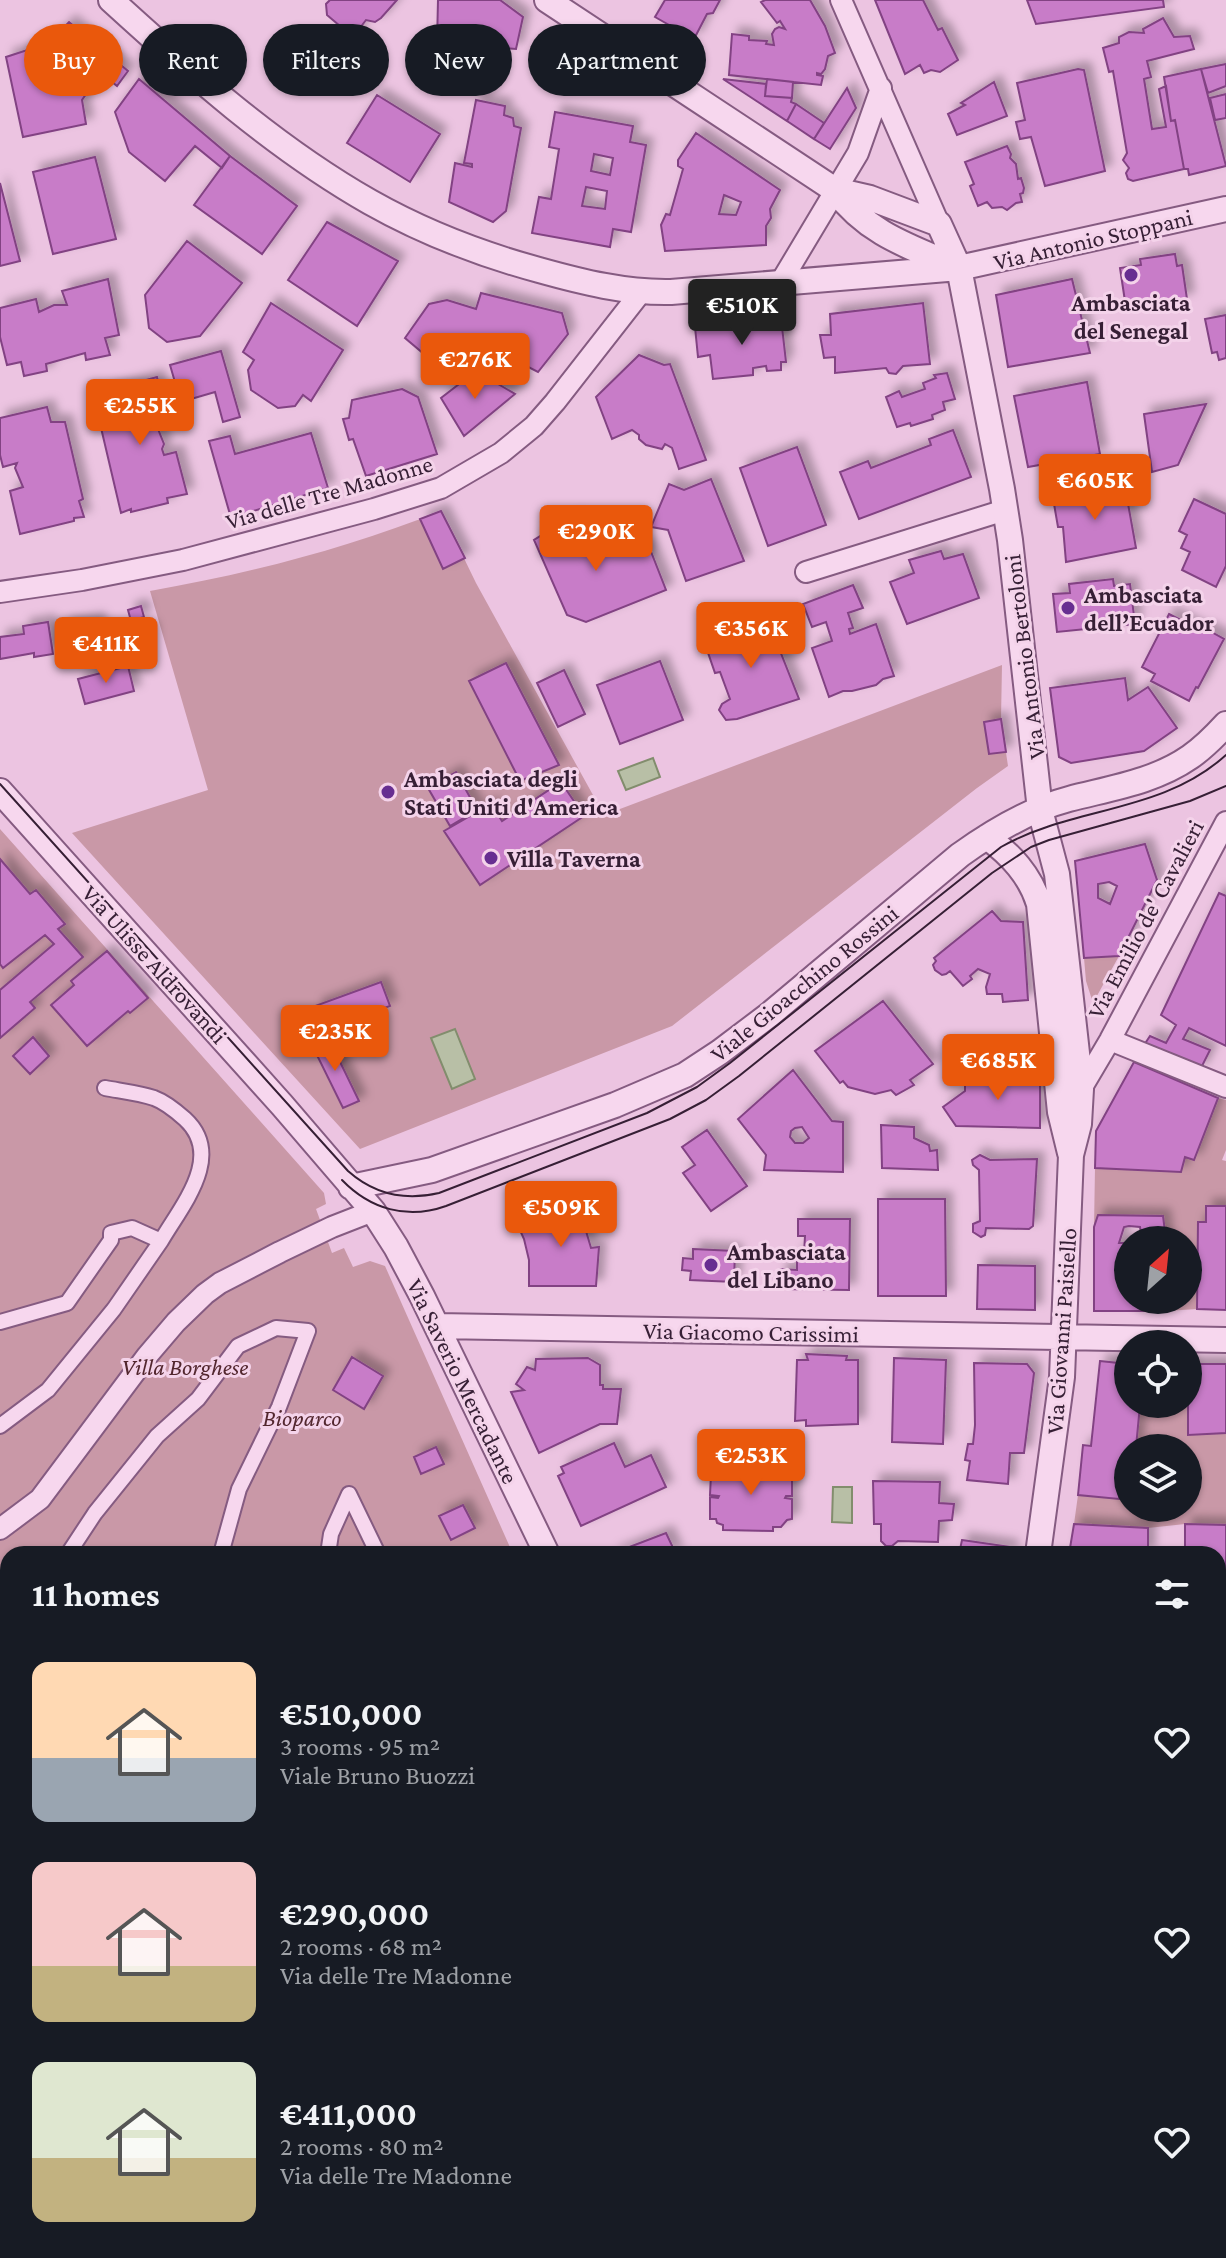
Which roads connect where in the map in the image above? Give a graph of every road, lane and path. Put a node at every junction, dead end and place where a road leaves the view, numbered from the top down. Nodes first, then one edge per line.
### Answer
1 (111, 0) edge
2 (547, 0) edge
3 (841, 0) edge
4 (881, 88) junction
5 (835, 190) junction
6 (1226, 209) edge
7 (939, 224) junction
8 (959, 268) junction
9 (779, 285) junction
10 (641, 292) junction
11 (1005, 510) junction
12 (806, 572) dead end
13 (0, 592) edge
14 (1226, 724) edge
15 (0, 791) edge
16 (1040, 810) junction
17 (1226, 822) edge
18 (987, 837) junction
19 (1110, 1040) junction
20 (1226, 1087) edge
21 (105, 1088) dead end
22 (1081, 1089) junction
23 (1071, 1155) junction
24 (351, 1187) junction
25 (373, 1211) junction
26 (161, 1241) junction
27 (0, 1322) edge
28 (437, 1326) junction
29 (1065, 1337) junction
30 (1226, 1340) edge
31 (0, 1426) edge
32 (0, 1529) edge
33 (73, 1546) edge
34 (223, 1546) edge
35 (329, 1546) edge
36 (374, 1546) edge
37 (543, 1546) edge
38 (1039, 1546) edge

1 - 10 street, Via Antonio Stoppani
2 - 5 street
3 - 4 street
4 - 5 street
4 - 7 street
5 - 7 street
5 - 8 street
5 - 9 street
6 - 8 street, Via Antonio Stoppani
7 - 8 street, Via Antonio Bertoloni
8 - 9 street, Via Antonio Stoppani
8 - 11 street, Via Antonio Bertoloni
9 - 10 street, Via Antonio Stoppani
10 - 13 street, Via delle Tre Madonne
11 - 12 street
11 - 16 street, Via Antonio Bertoloni
14 - 16 street, Viale Gioacchino Rossini
15 - 24 street, Via Ulisse Aldrovandi
16 - 18 street, Viale Gioacchino Rossini
16 - 22 street, Via Giovanni Paisiello
17 - 19 street, Via Emilio de' Cavalieri
18 - 23 street, Via Giovanni Paisiello
18 - 24 street, Viale Gioacchino Rossini
19 - 20 street
19 - 22 street, Via Emilio de' Cavalieri
21 - 26 street
22 - 23 street, Via Giovanni Paisiello
23 - 29 street, Via Giovanni Paisiello
24 - 25 street, Via Ulisse Aldrovandi
25 - 28 street, Via Saverio Mercadante
25 - 32 street
26 - 27 street
26 - 31 street
28 - 29 street, Via Giacomo Carissimi
28 - 37 street, Via Saverio Mercadante
29 - 30 street, Via Giacomo Carissimi
29 - 38 street, Via Giovanni Paisiello
33 - 34 street
35 - 36 street

